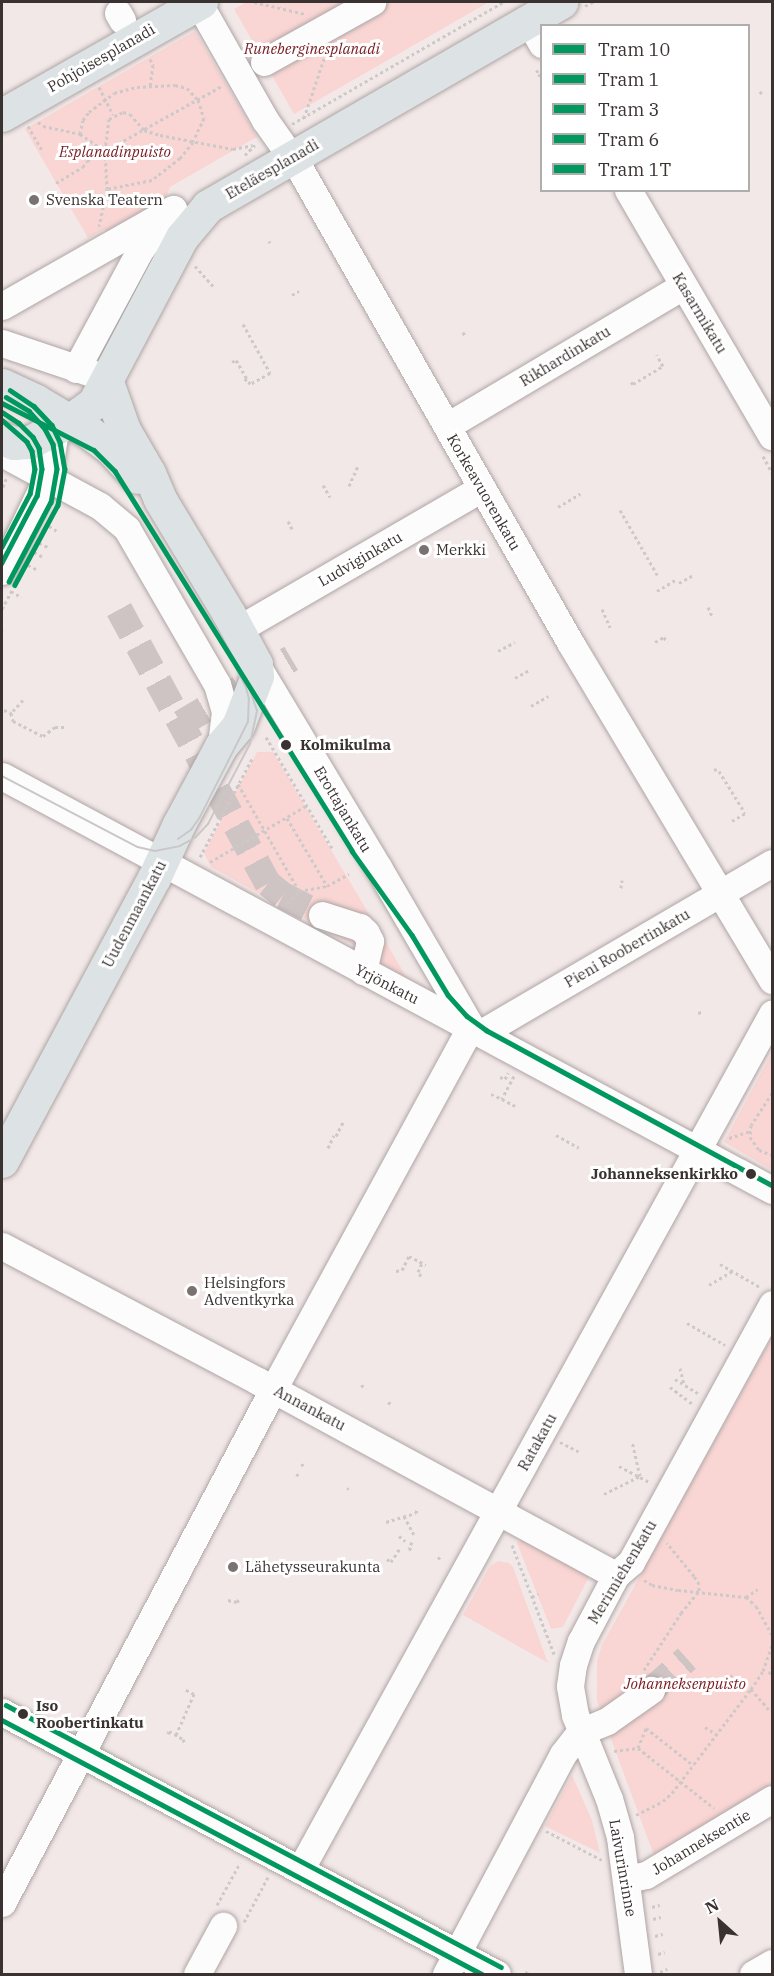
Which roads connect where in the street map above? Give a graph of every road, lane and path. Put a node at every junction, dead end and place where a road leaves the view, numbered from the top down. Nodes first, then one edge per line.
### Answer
1 (199, 2) edge
2 (254, 2) edge
3 (372, 2) edge
4 (561, 2) edge
5 (524, 22) edge
6 (321, 30) junction
7 (149, 58) dead end
8 (264, 62) dead end
9 (229, 83) dead end
10 (150, 86) junction
11 (100, 89) dead end
12 (105, 98) junction
13 (198, 100) junction
14 (113, 115) junction
15 (19, 117) edge
16 (304, 118) junction
17 (290, 125) dead end
18 (144, 130) junction
19 (80, 134) junction
20 (193, 142) junction
21 (255, 145) dead end
22 (105, 151) junction
23 (43, 152) dead end
24 (292, 157) junction
25 (56, 183) dead end
26 (107, 189) junction
27 (629, 192) edge
28 (98, 233) dead end
29 (187, 273) dead end
30 (683, 286) junction
31 (214, 287) dead end
32 (299, 291) dead end
33 (292, 295) dead end
34 (2, 306) edge
35 (243, 324) dead end
36 (2, 343) edge
37 (657, 355) dead end
38 (232, 362) dead end
39 (82, 372) junction
40 (632, 382) dead end
41 (2, 385) edge
42 (54, 412) junction
43 (447, 426) junction
44 (766, 427) edge
45 (2, 438) edge
46 (2, 453) edge
47 (358, 466) dead end
48 (772, 473) edge
49 (48, 476) junction
50 (6, 479) dead end
51 (323, 485) dead end
52 (349, 486) dead end
53 (3, 487) edge
54 (482, 488) junction
55 (580, 494) dead end
56 (330, 496) dead end
57 (160, 499) junction
58 (558, 507) dead end
59 (620, 510) dead end
60 (288, 520) dead end
61 (47, 525) dead end
62 (292, 529) dead end
63 (57, 531) dead end
64 (38, 542) dead end
65 (48, 547) dead end
66 (33, 552) dead end
67 (43, 556) dead end
68 (36, 569) dead end
69 (695, 574) dead end
70 (13, 576) edge
71 (658, 576) dead end
72 (657, 591) dead end
73 (21, 597) dead end
74 (708, 607) dead end
75 (602, 609) dead end
76 (712, 616) dead end
77 (610, 627) dead end
78 (237, 630) junction
79 (515, 642) dead end
80 (655, 642) dead end
81 (667, 642) dead end
82 (498, 651) dead end
83 (256, 664) junction
84 (531, 669) dead end
85 (515, 678) dead end
86 (548, 696) dead end
87 (22, 700) dead end
88 (531, 706) dead end
89 (4, 710) dead end
90 (11, 714) junction
91 (13, 721) junction
92 (10, 725) dead end
93 (64, 727) dead end
94 (43, 736) junction
95 (266, 737) dead end
96 (40, 741) dead end
97 (221, 746) junction
98 (253, 757) dead end
99 (714, 769) dead end
100 (2, 776) edge
101 (238, 784) junction
102 (306, 806) junction
103 (287, 818) junction
104 (732, 821) dead end
105 (265, 830) junction
106 (332, 848) dead end
107 (200, 856) dead end
108 (162, 862) junction
109 (772, 863) edge
110 (203, 866) dead end
111 (349, 874) dead end
112 (622, 880) dead end
113 (327, 886) junction
114 (621, 888) dead end
115 (299, 891) junction
116 (721, 893) junction
117 (282, 909) dead end
118 (322, 915) tunnel mouth
119 (363, 971) junction
120 (772, 980) edge
121 (772, 1014) edge
122 (518, 1070) dead end
123 (772, 1093) edge
124 (491, 1094) dead end
125 (502, 1099) junction
126 (515, 1107) dead end
127 (343, 1122) dead end
128 (751, 1131) junction
129 (556, 1135) dead end
130 (708, 1145) junction
131 (328, 1148) dead end
132 (579, 1148) dead end
133 (772, 1155) edge
134 (2, 1161) edge
135 (391, 1189) junction
136 (772, 1190) edge
137 (2, 1246) edge
138 (720, 1264) dead end
139 (396, 1271) dead end
140 (732, 1271) junction
141 (421, 1276) dead end
142 (709, 1285) dead end
143 (769, 1297) edge
144 (687, 1323) dead end
145 (733, 1349) dead end
146 (680, 1368) dead end
147 (675, 1379) dead end
148 (361, 1385) dead end
149 (684, 1385) junction
150 (670, 1387) dead end
151 (366, 1388) dead end
152 (706, 1398) dead end
153 (270, 1404) junction
154 (700, 1409) dead end
155 (556, 1440) dead end
156 (632, 1442) dead end
157 (580, 1452) dead end
158 (619, 1466) dead end
159 (640, 1476) junction
160 (658, 1487) dead end
161 (604, 1494) dead end
162 (417, 1509) dead end
163 (499, 1510) junction
164 (404, 1516) junction
165 (386, 1522) dead end
166 (660, 1534) dead end
167 (414, 1535) dead end
168 (399, 1536) dead end
169 (405, 1541) dead end
170 (511, 1541) dead end
171 (412, 1542) dead end
172 (400, 1548) dead end
173 (413, 1551) dead end
174 (387, 1559) dead end
175 (627, 1576) junction
176 (758, 1589) dead end
177 (699, 1591) junction
178 (538, 1594) dead end
179 (532, 1597) junction
180 (746, 1597) junction
181 (240, 1598) dead end
182 (228, 1600) dead end
183 (772, 1635) edge
184 (772, 1645) edge
185 (556, 1658) dead end
186 (772, 1668) edge
187 (770, 1674) dead end
188 (730, 1675) dead end
189 (646, 1682) joint
190 (184, 1689) dead end
191 (751, 1689) junction
192 (769, 1710) dead end
193 (2, 1712) edge
194 (705, 1727) dead end
195 (580, 1732) junction
196 (168, 1734) dead end
197 (176, 1735) junction
198 (718, 1735) junction
199 (185, 1744) dead end
200 (84, 1748) junction
201 (638, 1748) junction
202 (613, 1752) dead end
203 (693, 1765) junction
204 (680, 1783) junction
205 (772, 1799) edge
206 (714, 1808) dead end
207 (635, 1815) dead end
208 (539, 1828) dead end
209 (243, 1857) dead end
210 (608, 1859) dead end
211 (300, 1870) junction
212 (271, 1873) dead end
213 (627, 1879) junction
214 (2, 1903) edge
215 (660, 1905) dead end
216 (652, 1907) dead end
217 (661, 1917) dead end
218 (653, 1919) dead end
219 (226, 1921) junction
220 (663, 1934) dead end
221 (655, 1936) dead end
222 (665, 1952) dead end
223 (658, 1954) dead end
224 (772, 1963) edge
225 (451, 1964) edge
226 (528, 1969) dead end
227 (667, 1970) dead end
228 (649, 1973) edge
229 (197, 1974) edge
230 (497, 1974) edge
231 (526, 1974) edge
232 (753, 1974) edge

1 - 15 main road, Pohjoisesplanadi
1 - 24 street, Korkeavuorenkatu
2 - 6 path
3 - 6 street
4 - 5 main road, Eteläesplanadi
5 - 16 path
5 - 24 main road, Eteläesplanadi
6 - 8 street
6 - 16 path
7 - 10 path
9 - 13 path
10 - 12 path
10 - 13 path
11 - 12 path
12 - 14 path
12 - 19 path
13 - 18 path
13 - 20 path
14 - 18 path
14 - 22 path
15 - 19 path
15 - 23 path
16 - 17 path
18 - 20 path
18 - 22 path
19 - 22 path
20 - 21 path
20 - 26 path
22 - 25 path
22 - 26 path
24 - 39 main road, Eteläesplanadi
24 - 43 street, Korkeavuorenkatu
26 - 28 path
27 - 30 street, Kasarmikatu
29 - 31 path
30 - 43 street, Rikhardinkatu
30 - 44 street, Kasarmikatu
32 - 33 path
34 - 39 street
35 - 38 path
36 - 39 street
37 - 40 path
39 - 42 street
39 - 42 main road, Eteläesplanadi
39 - 57 main road, Erottajankatu
41 - 42 main road, Erottajankatu
42 - 45 main road, Eteläesplanadi
42 - 49 street
42 - 57 main road, Erottajankatu
43 - 54 street, Korkeavuorenkatu
44 - 48 path
46 - 49 street
47 - 52 path
49 - 70 street
49 - 97 street
50 - 53 path
51 - 56 path
54 - 78 street, Ludviginkatu
54 - 116 street, Korkeavuorenkatu
55 - 58 path
57 - 78 main road, Erottajankatu
59 - 71 path
60 - 62 path
61 - 63 path
64 - 65 path
66 - 67 path
68 - 70 path
69 - 72 path
70 - 73 path
74 - 76 path
75 - 77 path
78 - 83 main road, Erottajankatu
79 - 82 path
80 - 81 path
83 - 97 main road, Uudenmaankatu
83 - 135 street, Erottajankatu
84 - 85 path
86 - 88 path
87 - 90 path
89 - 90 path
90 - 91 path
91 - 92 path
91 - 94 path
93 - 94 path
94 - 96 path
95 - 102 path
97 - 108 main road, Uudenmaankatu
98 - 101 path
99 - 104 path
100 - 108 street, Yrjönkatu
101 - 105 path
101 - 107 path
102 - 103 path
102 - 106 path
103 - 105 path
103 - 113 path
105 - 110 path
105 - 115 path
108 - 119 street, Yrjönkatu
108 - 134 main road, Uudenmaankatu
109 - 116 street, Pieni Roobertinkatu
111 - 113 path
112 - 114 path
113 - 115 path
115 - 117 path
116 - 120 street, Korkeavuorenkatu
116 - 135 street, Pieni Roobertinkatu
118 - 119 street
119 - 135 street, Yrjönkatu
121 - 130 street, Ratakatu
122 - 125 path
123 - 128 path
124 - 125 path
125 - 126 path
127 - 131 path
128 - 130 path
128 - 133 path
129 - 132 path
130 - 135 street, Yrjönkatu
130 - 136 street, Yrjönkatu
130 - 163 street, Ratakatu
135 - 153 street
137 - 153 street, Annankatu
138 - 140 path
139 - 141 path
140 - 142 path
140 - 143 path
143 - 175 street, Merimiehenkatu
144 - 145 path
146 - 149 path
147 - 149 path
148 - 151 path
149 - 152 path
150 - 154 path
153 - 163 street, Annankatu
153 - 200 street
155 - 157 path
156 - 159 path
158 - 159 path
159 - 160 path
159 - 161 path
162 - 164 path
163 - 175 street, Annankatu
163 - 211 street, Ratakatu
164 - 165 path
164 - 167 path
166 - 177 path
168 - 169 path
170 - 179 path
171 - 173 path
172 - 174 path
175 - 177 path
175 - 195 street, Merimiehenkatu
176 - 180 path
177 - 180 path
177 - 189 path
178 - 179 path
179 - 185 path
180 - 183 path
181 - 182 path
184 - 191 path
186 - 187 path
188 - 191 path
189 - 195 street
190 - 197 path
191 - 192 path
191 - 198 path
193 - 200 street
194 - 198 path
195 - 213 street, Laivurinrinne
195 - 225 street
196 - 197 path
197 - 199 path
198 - 203 path
200 - 211 street
200 - 214 street
201 - 202 path
201 - 203 path
201 - 204 path
203 - 204 path
204 - 206 path
204 - 207 path
205 - 213 street, Johanneksentie
208 - 210 path
209 - 219 path
211 - 225 street
212 - 219 path
213 - 228 street, Laivurinrinne
215 - 216 path
217 - 218 path
219 - 229 street
220 - 221 path
222 - 223 path
224 - 232 street
225 - 230 street
226 - 231 path
227 - 228 path

